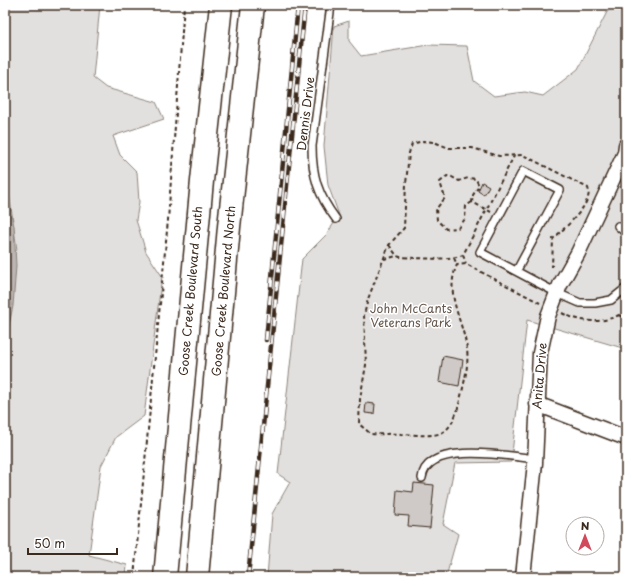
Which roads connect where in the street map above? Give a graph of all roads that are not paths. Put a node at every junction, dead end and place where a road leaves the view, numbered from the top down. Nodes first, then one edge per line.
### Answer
1 (221, 5) edge
2 (253, 5) edge
3 (331, 5) edge
4 (626, 151) edge
5 (336, 219) dead end
6 (618, 226) dead end
7 (626, 233) edge
8 (517, 270) junction
9 (626, 288) edge
10 (557, 293) junction
11 (537, 404) junction
12 (626, 438) edge
13 (535, 458) junction
14 (422, 478) dead end
15 (165, 577) edge
16 (197, 577) edge
17 (523, 577) edge

1 - 15 highway, Goose Creek Boulevard South
2 - 16 highway, Goose Creek Boulevard North
3 - 5 lane, Dennis Drive
4 - 10 street, Anita Drive
6 - 7 lane
8 - 8 lane
8 - 10 lane
9 - 10 lane
10 - 11 street, Anita Drive
11 - 12 street
11 - 13 street, Anita Drive
13 - 14 lane
13 - 17 street, Anita Drive

